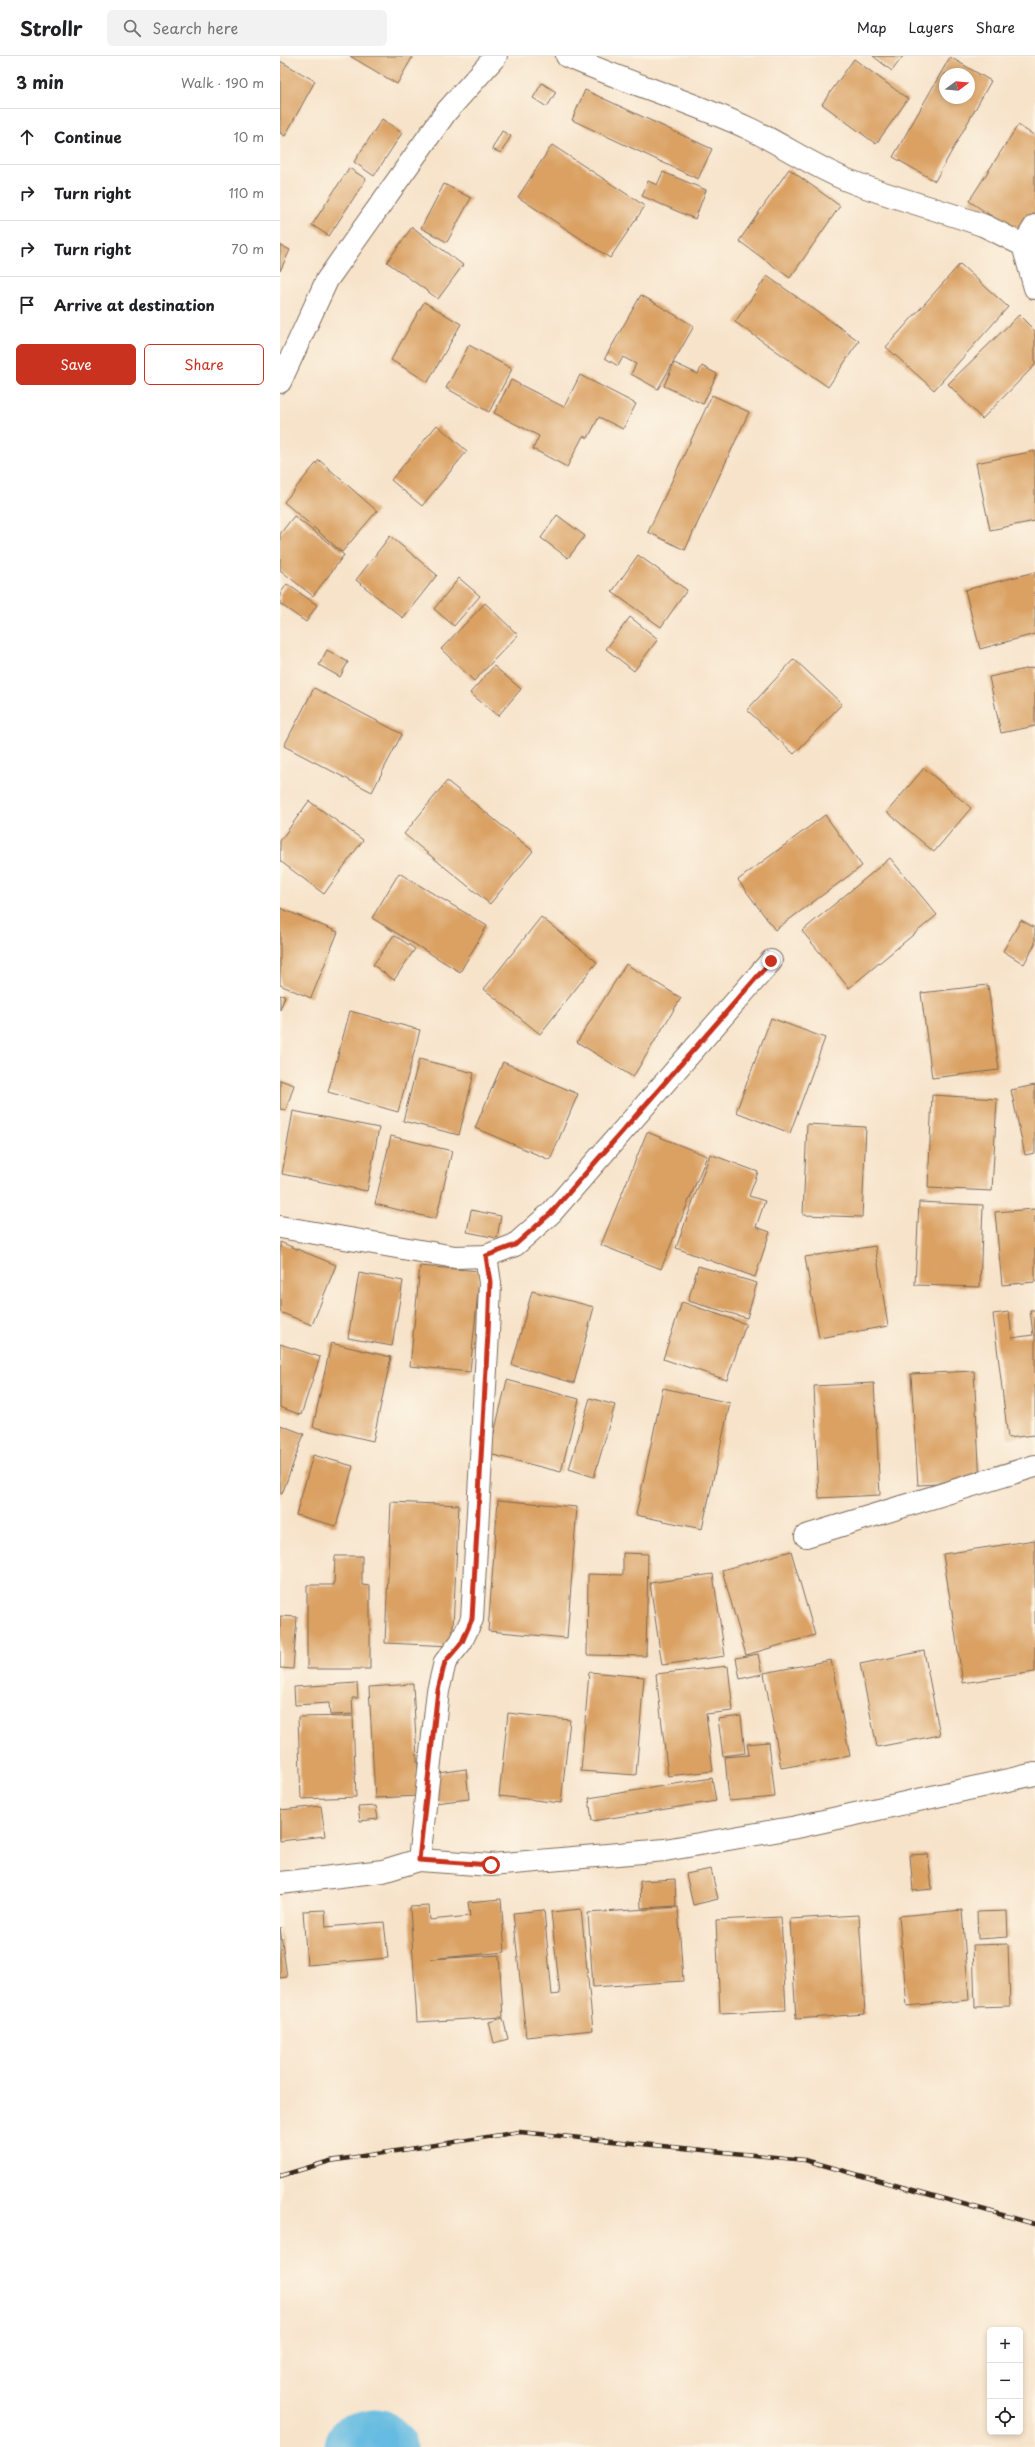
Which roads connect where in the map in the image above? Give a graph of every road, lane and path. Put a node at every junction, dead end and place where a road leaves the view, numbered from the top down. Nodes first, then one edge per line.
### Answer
1 (496, 56) edge
2 (567, 56) edge
3 (1035, 226) edge
4 (1023, 245) junction
5 (1035, 288) edge
6 (280, 382) edge
7 (771, 961) dead end
8 (280, 1227) edge
9 (486, 1256) junction
10 (1035, 1466) edge
11 (806, 1536) dead end
12 (1035, 1774) edge
13 (419, 1860) junction
14 (280, 1883) edge

1 - 6 street
2 - 4 street
3 - 4 street
4 - 5 street
7 - 9 street
8 - 9 street
9 - 13 street
10 - 11 street
12 - 13 street
13 - 14 street

